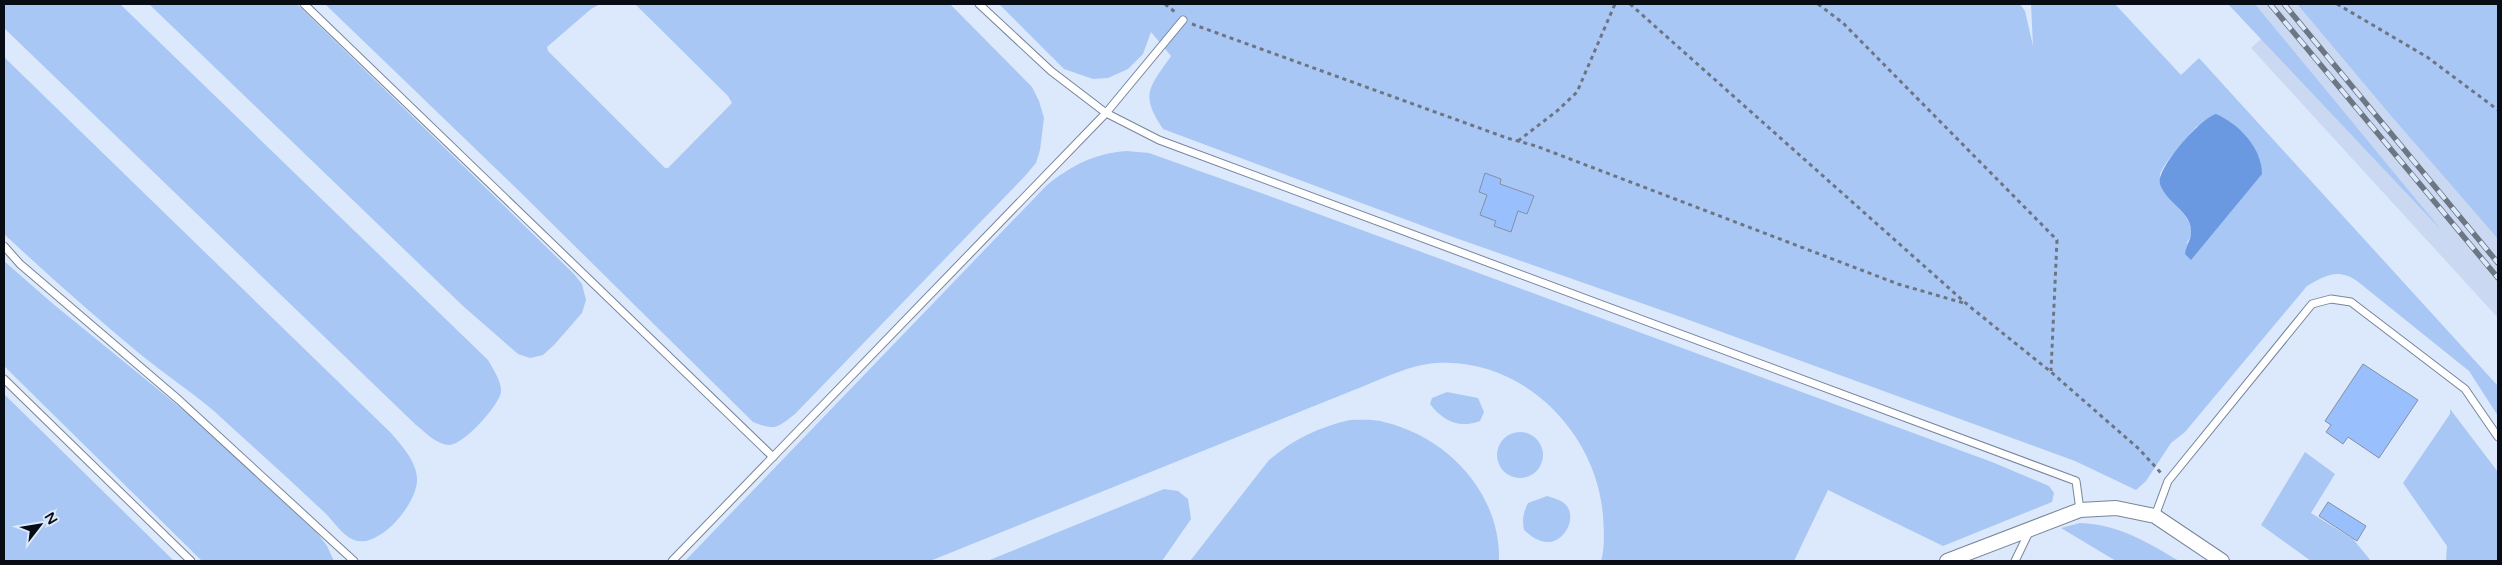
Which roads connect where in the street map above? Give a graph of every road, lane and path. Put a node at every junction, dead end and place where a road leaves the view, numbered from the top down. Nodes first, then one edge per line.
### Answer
1 (304, 4) edge
2 (979, 4) edge
3 (1165, 4) edge
4 (1615, 4) edge
5 (1630, 4) edge
6 (1818, 4) edge
7 (2337, 4) edge
8 (1183, 20) junction
9 (2498, 110) edge
10 (1106, 113) junction
11 (1518, 141) junction
12 (4, 246) edge
13 (1967, 304) junction
14 (2051, 372) junction
15 (4, 379) edge
16 (2498, 437) edge
17 (773, 457) junction
18 (2168, 481) junction
19 (2080, 510) junction
20 (2155, 516) junction
21 (2031, 530) junction
22 (192, 561) edge
23 (354, 561) edge
24 (672, 561) edge
25 (1947, 561) edge
26 (2015, 561) edge
27 (2222, 561) edge

1 - 17 lane
2 - 10 lane
3 - 8 path
4 - 11 path
5 - 13 path
6 - 14 path
7 - 9 path
8 - 10 lane
8 - 11 path
10 - 17 lane
10 - 19 lane
11 - 13 path
12 - 23 lane
13 - 14 path
14 - 18 path
15 - 22 lane
16 - 18 lane
17 - 24 lane
18 - 20 lane
19 - 20 street
19 - 21 street
20 - 27 street
21 - 25 street
21 - 26 lane

